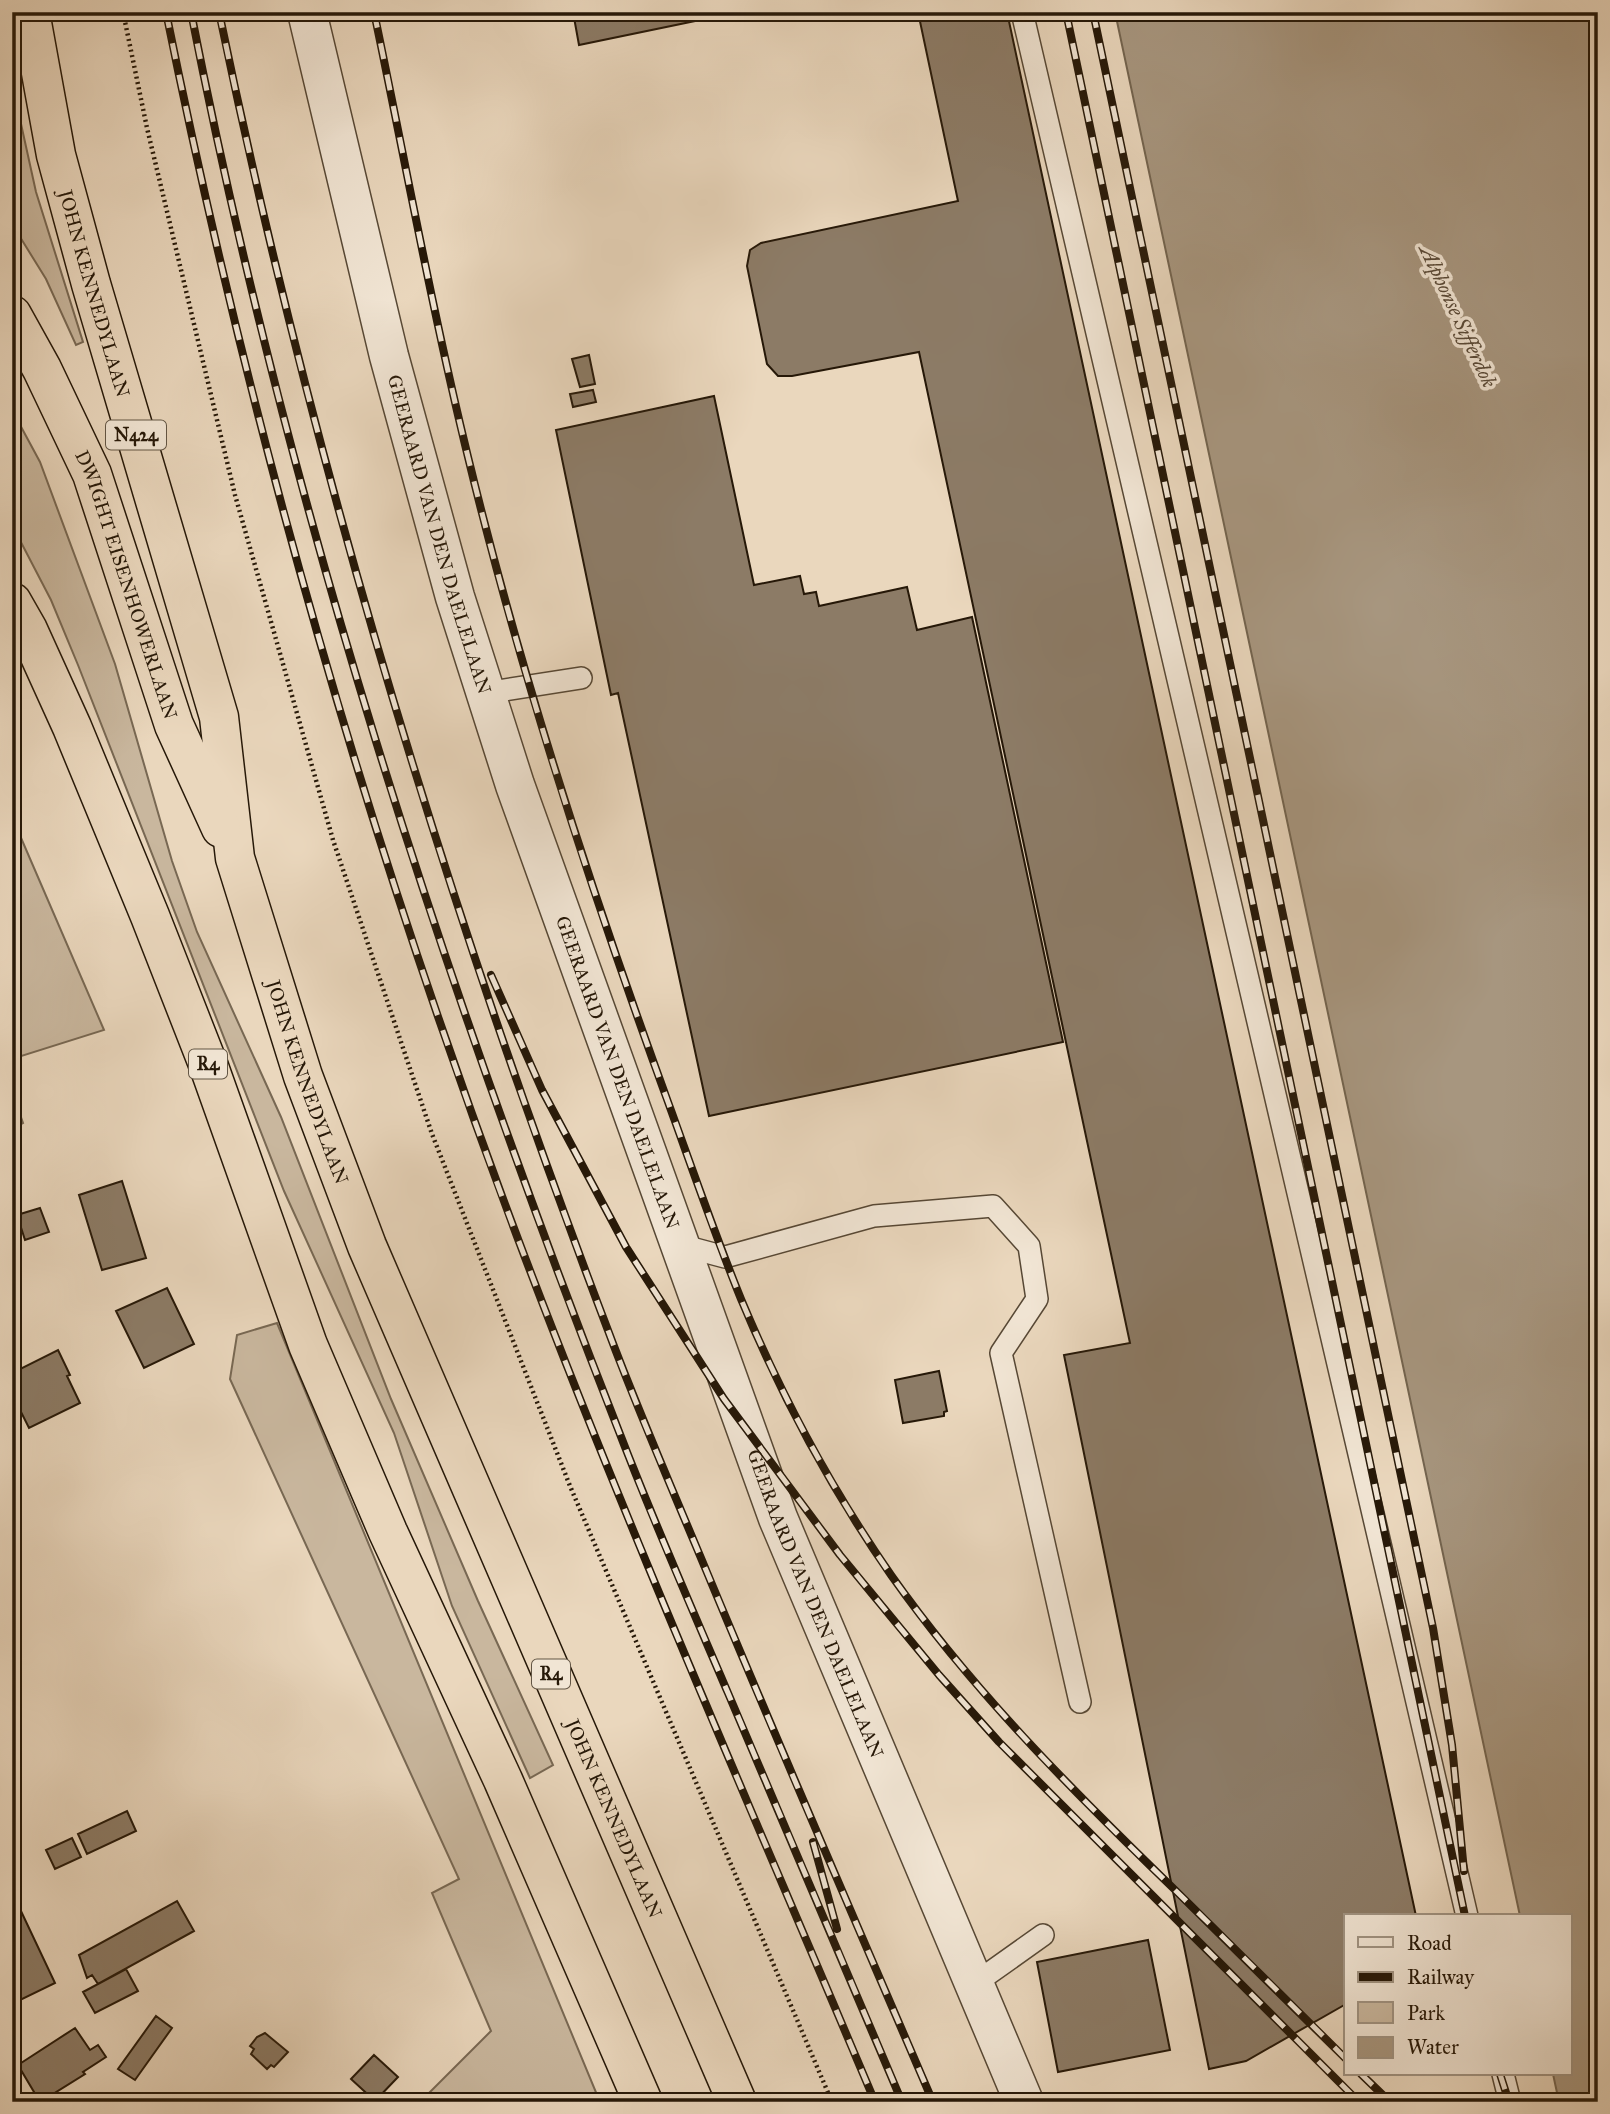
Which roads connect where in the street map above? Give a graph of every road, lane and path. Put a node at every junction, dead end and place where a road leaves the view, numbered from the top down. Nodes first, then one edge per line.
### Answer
1 (30, 12) edge
2 (122, 12) edge
3 (307, 12) edge
4 (1022, 12) edge
5 (12, 315) edge
6 (12, 602) edge
7 (581, 678) dead end
8 (485, 692) junction
9 (235, 858) junction
10 (680, 1245) junction
11 (1080, 1702) dead end
12 (1467, 1914) edge
13 (1043, 1935) dead end
14 (974, 1984) junction
15 (1504, 2076) edge
16 (643, 2102) edge
17 (737, 2102) edge
18 (832, 2102) edge
19 (1024, 2102) edge
20 (1510, 2102) edge

1 - 9 highway, JOHN KENNEDYLAAN / N424
2 - 18 path
3 - 8 street, GEERAARD VAN DEN DAELELAAN
4 - 12 lane
5 - 9 highway, DWIGHT EISENHOWERLAAN / R4
6 - 16 highway, R4
7 - 8 lane
8 - 10 street, GEERAARD VAN DEN DAELELAAN
9 - 17 highway, JOHN KENNEDYLAAN / R4
10 - 11 lane
10 - 14 street, GEERAARD VAN DEN DAELELAAN
13 - 14 lane
14 - 19 street, GEERAARD VAN DEN DAELELAAN
15 - 20 lane

